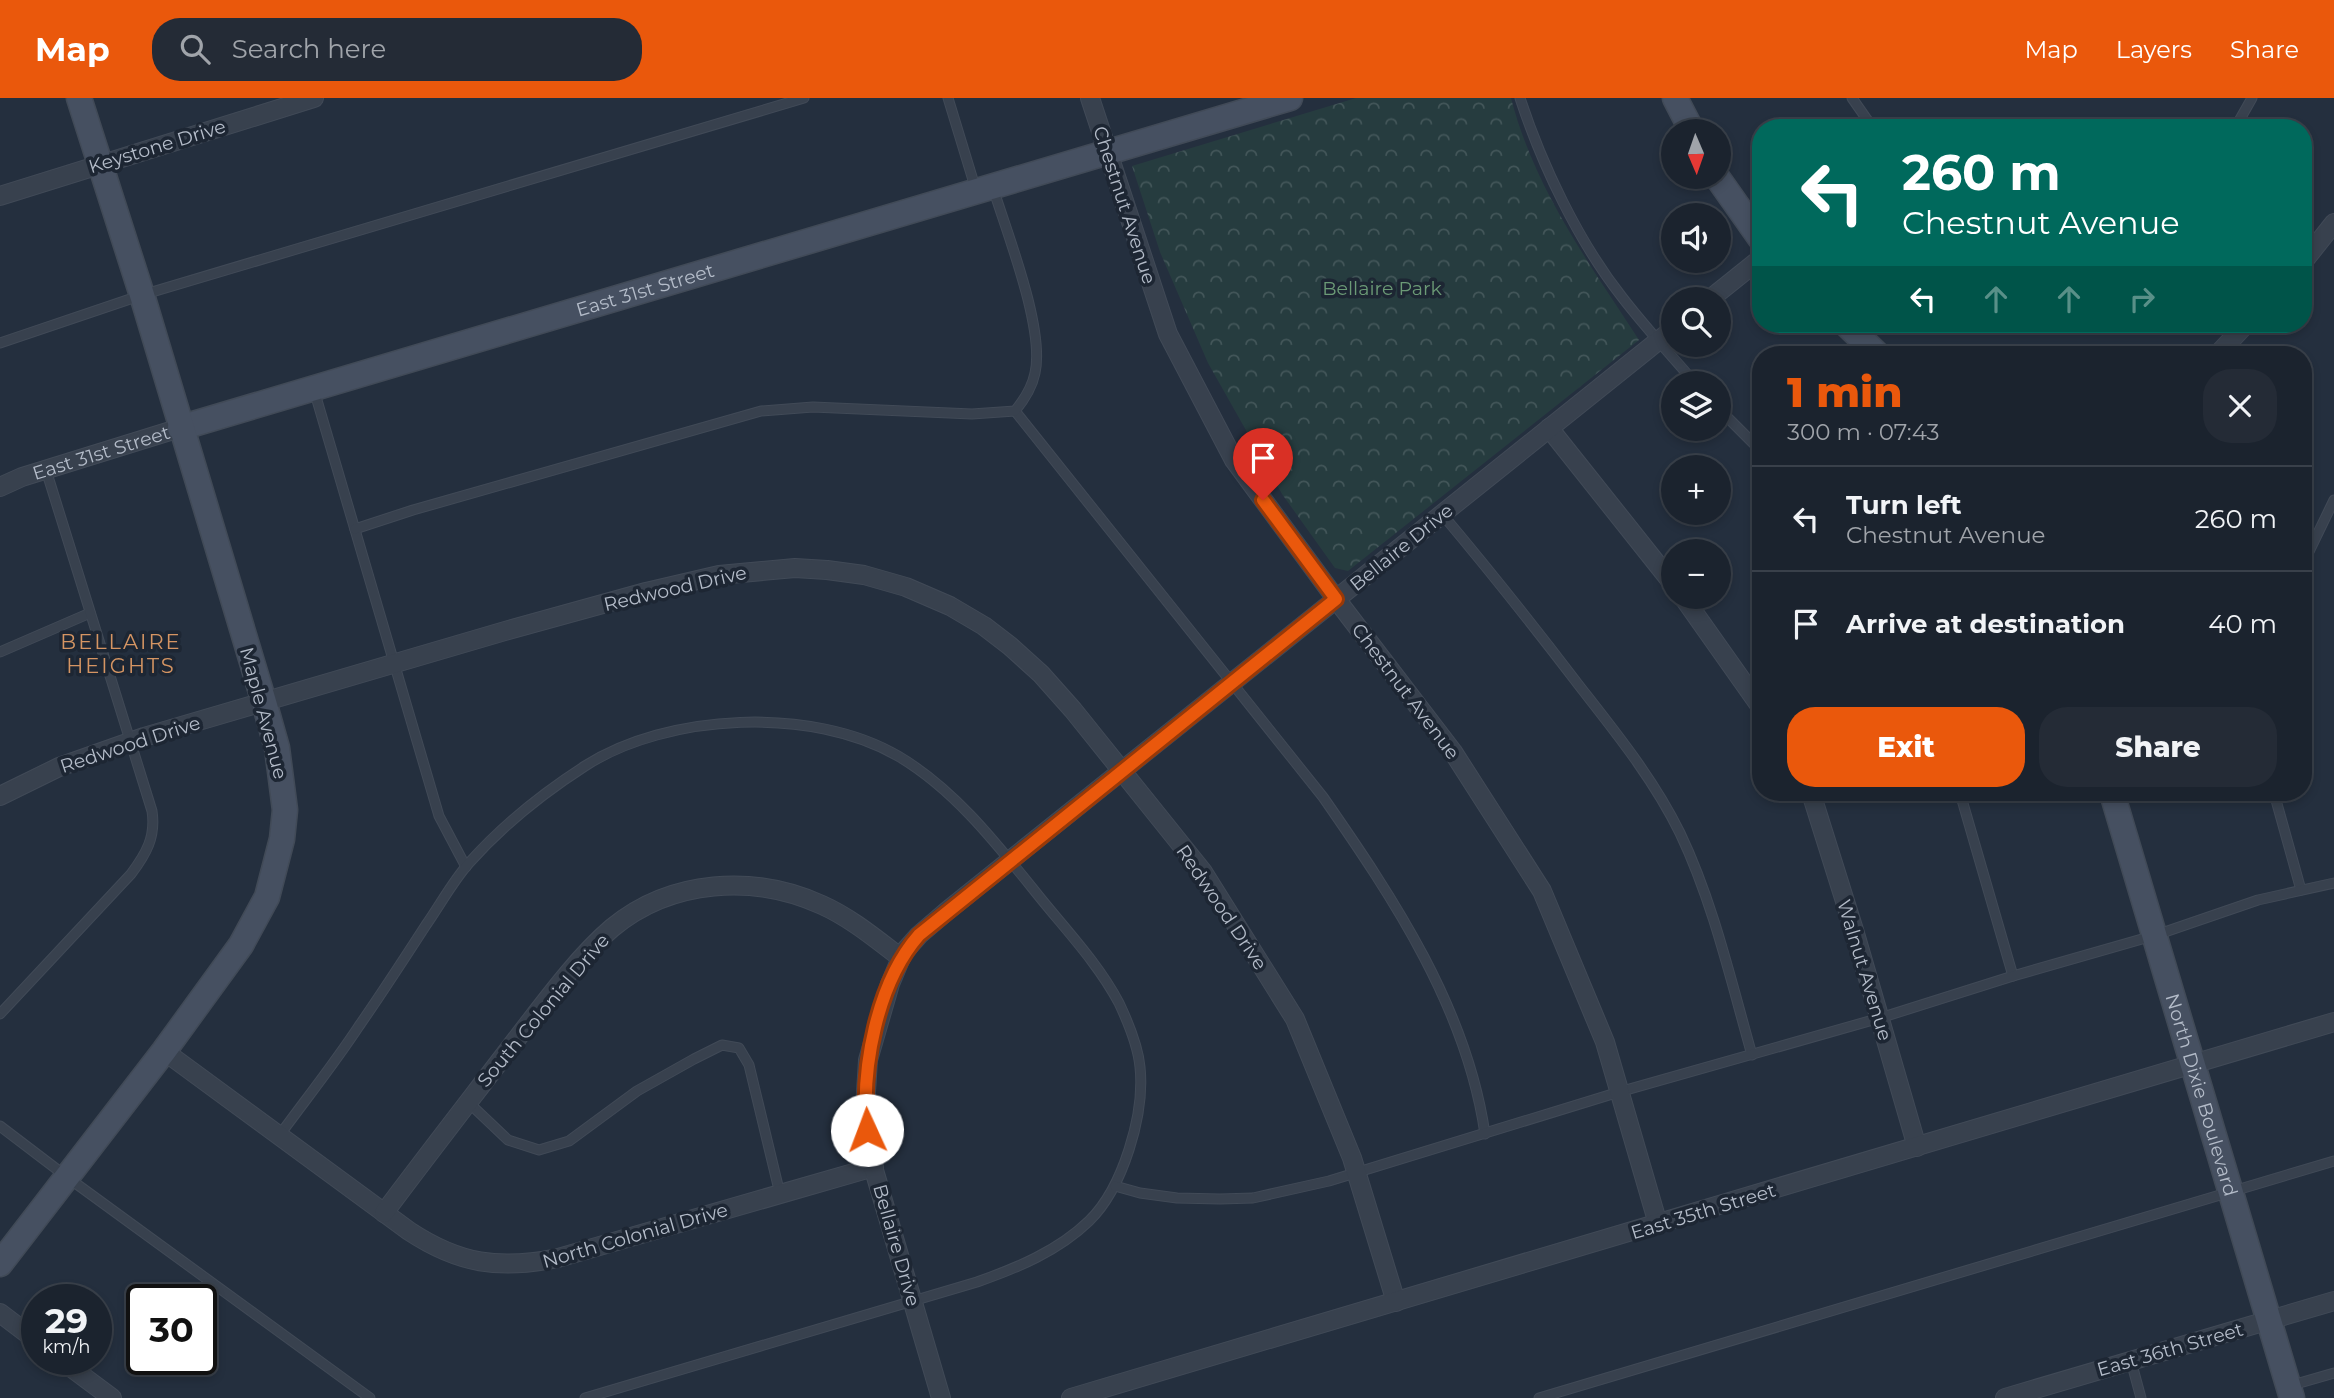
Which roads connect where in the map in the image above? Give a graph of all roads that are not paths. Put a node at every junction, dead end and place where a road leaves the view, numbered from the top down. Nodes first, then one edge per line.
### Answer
1 (79, 98) edge
2 (314, 98) edge
3 (804, 98) edge
4 (948, 98) edge
5 (1090, 98) edge
6 (1290, 98) edge
7 (1520, 98) edge
8 (1675, 98) edge
9 (1852, 98) edge
10 (2252, 98) edge
11 (1686, 119) edge
12 (1867, 119) edge
13 (2240, 119) edge
14 (1107, 153) junction
15 (99, 164) junction
16 (984, 189) junction
17 (1725, 189) edge
18 (0, 196) edge
19 (2334, 223) edge
20 (1752, 227) edge
21 (2312, 251) edge
22 (1752, 265) edge
23 (1725, 287) edge
24 (142, 295) junction
25 (1661, 331) edge
26 (1855, 333) edge
27 (2238, 333) edge
28 (1661, 339) edge
29 (0, 343) edge
30 (1869, 346) edge
31 (2225, 346) edge
32 (313, 388) junction
33 (1015, 411) junction
34 (1731, 421) edge
35 (180, 428) junction
36 (1549, 428) junction
37 (1752, 442) edge
38 (47, 470) junction
39 (0, 487) edge
40 (2334, 500) edge
41 (1443, 514) junction
42 (355, 529) junction
43 (2312, 545) edge
44 (1661, 569) edge
45 (1336, 599) junction
46 (1691, 609) edge
47 (90, 613) junction
48 (0, 652) edge
49 (395, 664) junction
50 (1231, 683) junction
51 (1752, 695) edge
52 (264, 702) junction
53 (129, 741) junction
54 (1122, 771) junction
55 (0, 796) edge
56 (1813, 801) edge
57 (1962, 801) edge
58 (2114, 801) edge
59 (2276, 801) edge
60 (1010, 860) junction
61 (466, 867) junction
62 (2334, 883) edge
63 (2301, 890) junction
64 (2155, 935) junction
65 (901, 958) junction
66 (2013, 975) junction
67 (0, 1014) edge
68 (1880, 1018) junction
69 (2334, 1022) edge
70 (164, 1051) junction
71 (1752, 1055) junction
72 (2194, 1063) junction
73 (1619, 1092) junction
74 (468, 1102) junction
75 (0, 1126) edge
76 (1485, 1134) junction
77 (279, 1136) junction
78 (1917, 1147) junction
79 (2334, 1161) edge
80 (874, 1167) junction
81 (1357, 1173) junction
82 (66, 1177) junction
83 (1115, 1186) junction
84 (2232, 1192) junction
85 (780, 1194) junction
86 (384, 1213) junction
87 (1658, 1224) junction
88 (0, 1264) edge
89 (913, 1301) junction
90 (2334, 1301) edge
91 (1395, 1302) junction
92 (0, 1313) edge
93 (2269, 1320) junction
94 (21, 1329) edge
95 (2131, 1361) junction
96 (2334, 1373) edge
97 (81, 1375) edge
98 (2291, 1392) edge
99 (112, 1398) edge
100 (370, 1398) edge
101 (585, 1398) edge
102 (942, 1398) edge
103 (1071, 1398) edge
104 (1539, 1398) edge
105 (2005, 1398) edge
106 (2141, 1398) edge

1 - 15 street, Maple Avenue
2 - 15 street, Keystone Drive
3 - 24 lane
4 - 16 lane
5 - 14 street, Chestnut Avenue
6 - 14 street, East 31st Street
7 - 25 lane
8 - 11 street
9 - 12 lane
10 - 13 lane
14 - 16 street, East 31st Street
14 - 45 street, Chestnut Avenue
15 - 18 street, Keystone Drive
15 - 24 street, Maple Avenue
16 - 32 street, East 31st Street
16 - 33 lane
17 - 20 street
19 - 21 street
22 - 23 street
24 - 29 lane
24 - 35 street, Maple Avenue
26 - 30 street
27 - 31 street
28 - 36 street, Bellaire Drive
32 - 35 street, East 31st Street
32 - 42 lane
33 - 42 lane
33 - 50 lane
34 - 37 lane
35 - 38 street, East 31st Street
35 - 52 street, Maple Avenue
36 - 41 street, Bellaire Drive
36 - 44 street
38 - 39 street, East 31st Street
38 - 47 lane
40 - 43 lane
41 - 45 street, Bellaire Drive
41 - 71 lane
42 - 49 lane
45 - 50 street, Bellaire Drive
45 - 73 street, Chestnut Avenue
46 - 51 street
47 - 48 lane
47 - 53 lane
49 - 52 street, Redwood Drive
49 - 54 street, Redwood Drive
49 - 61 lane
50 - 54 street, Bellaire Drive
50 - 76 lane
52 - 53 street, Redwood Drive
52 - 70 street, Maple Avenue
53 - 55 street, Redwood Drive
53 - 67 lane
54 - 60 street, Bellaire Drive
54 - 81 street, Redwood Drive
56 - 68 street, Walnut Avenue
57 - 66 lane
58 - 64 street, North Dixie Boulevard
59 - 63 lane
60 - 61 lane
60 - 65 street, Bellaire Drive
60 - 83 lane
61 - 77 lane
62 - 63 lane
63 - 64 lane
64 - 66 lane
64 - 72 street, North Dixie Boulevard
65 - 74 street, South Colonial Drive
65 - 80 street, Bellaire Drive
66 - 68 lane
68 - 71 lane
68 - 78 street, Walnut Avenue
69 - 72 street, East 35th Street
70 - 77 street, North Colonial Drive
70 - 82 street, Maple Avenue
71 - 73 lane
72 - 78 street, East 35th Street
72 - 84 street, North Dixie Boulevard
73 - 76 lane
73 - 87 street, Chestnut Avenue
74 - 85 lane
74 - 86 street, South Colonial Drive
75 - 82 lane
76 - 81 lane
77 - 86 street, North Colonial Drive
78 - 87 street, East 35th Street
79 - 84 lane
80 - 85 street, North Colonial Drive
80 - 89 street, Bellaire Drive
81 - 83 lane
81 - 91 street, Redwood Drive
82 - 88 street, Maple Avenue
82 - 100 lane
83 - 89 lane
84 - 93 street, North Dixie Boulevard
84 - 104 lane
85 - 86 street, North Colonial Drive
87 - 91 street, East 35th Street
89 - 101 lane
89 - 102 street, Bellaire Drive
90 - 93 street, East 36th Street
91 - 103 street, East 35th Street
92 - 94 street
93 - 95 street, East 36th Street
93 - 98 street, North Dixie Boulevard
95 - 105 street, East 36th Street
95 - 106 lane
96 - 98 lane
97 - 99 street

